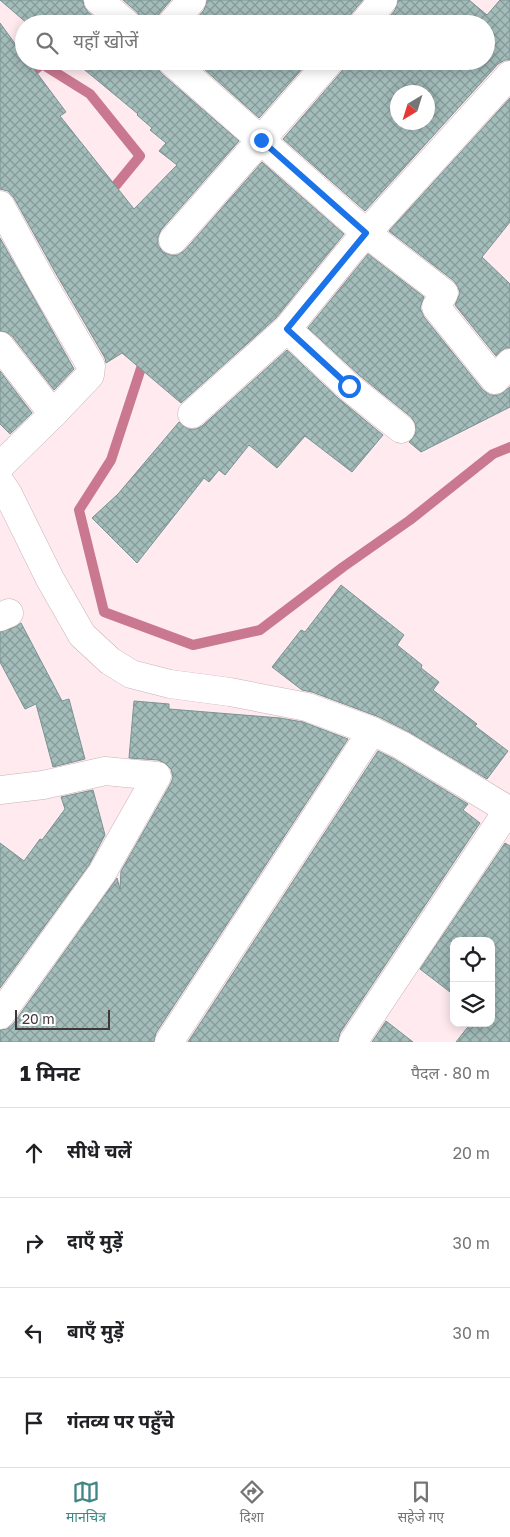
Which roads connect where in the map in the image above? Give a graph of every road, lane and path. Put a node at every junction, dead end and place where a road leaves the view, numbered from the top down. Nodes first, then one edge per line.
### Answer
1 (98, 0) edge
2 (192, 0) edge
3 (383, 0) edge
4 (116, 15) edge
5 (179, 15) edge
6 (370, 15) edge
7 (181, 70) edge
8 (322, 70) edge
9 (510, 75) edge
10 (261, 140) junction
11 (0, 205) edge
12 (366, 233) junction
13 (174, 240) dead end
14 (287, 329) junction
15 (0, 346) edge
16 (510, 363) edge
17 (53, 414) junction
18 (192, 414) dead end
19 (401, 428) dead end
20 (0, 466) edge
21 (3, 491) edge
22 (372, 731) junction
23 (0, 790) edge
24 (509, 810) edge
25 (0, 1015) edge
26 (169, 1042) edge
27 (353, 1042) edge

1 - 4 street
2 - 5 street
3 - 6 street
7 - 10 street
8 - 10 street
9 - 12 street
10 - 12 street
10 - 13 street
11 - 17 street
12 - 14 street
12 - 16 street
14 - 18 street
14 - 19 street
15 - 17 street
17 - 20 street
21 - 22 street
22 - 24 street
22 - 26 street
23 - 25 street
24 - 27 street

